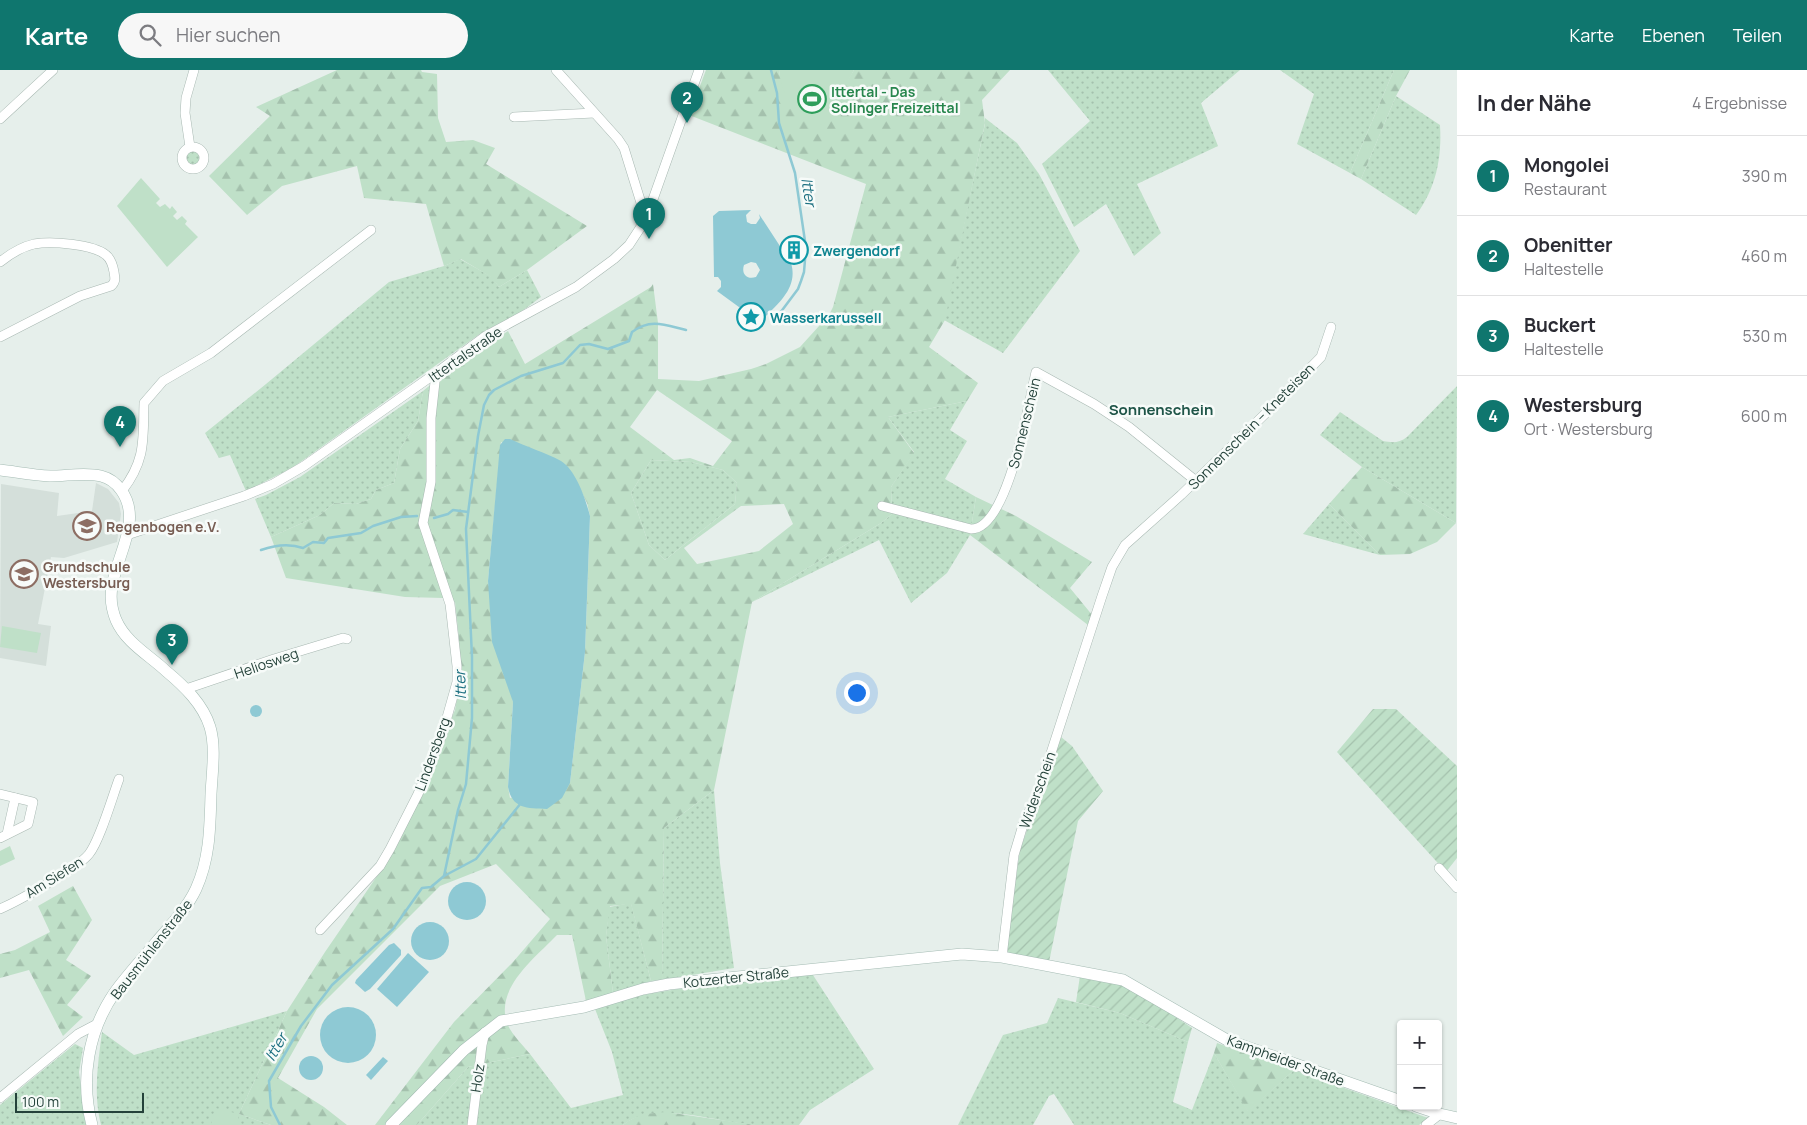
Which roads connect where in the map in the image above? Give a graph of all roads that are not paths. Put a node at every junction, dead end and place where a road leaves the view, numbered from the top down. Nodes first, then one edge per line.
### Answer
1 (53, 70) edge
2 (194, 70) edge
3 (556, 70) edge
4 (699, 70) edge
5 (594, 113) junction
6 (514, 117) dead end
7 (0, 119) edge
8 (190, 147) dead end
9 (646, 219) junction
10 (371, 230) dead end
11 (0, 262) edge
12 (1331, 328) dead end
13 (0, 337) edge
14 (436, 373) junction
15 (0, 470) edge
16 (1196, 481) junction
17 (122, 490) junction
18 (882, 506) dead end
19 (127, 535) junction
20 (1092, 627) joint
21 (347, 640) dead end
22 (186, 689) junction
23 (119, 779) dead end
24 (0, 794) edge
25 (15, 798) junction
26 (4, 836) edge
27 (1439, 868) dead end
28 (1457, 888) edge
29 (0, 909) edge
30 (320, 930) dead end
31 (1002, 957) junction
32 (1123, 980) joint
33 (97, 1024) junction
34 (485, 1032) junction
35 (0, 1098) edge
36 (1397, 1100) edge
37 (1428, 1110) edge
38 (1440, 1114) junction
39 (1457, 1118) edge
40 (92, 1125) edge
41 (391, 1125) edge
42 (472, 1125) edge
43 (1426, 1125) edge

1 - 7 street
2 - 8 street
3 - 5 street
4 - 9 street, Ittertalstraße
5 - 6 street
5 - 9 street
9 - 14 street, Ittertalstraße
10 - 17 street
11 - 13 street
12 - 16 street, Sonnenschein – Kneteisen
14 - 19 street, Ittertalstraße
14 - 30 street, Lindersberg
15 - 17 street
16 - 18 street, Sonnenschein
16 - 20 street, Sonnenschein – Kneteisen
17 - 19 street, Bausmühlenstraße
19 - 22 street, Bausmühlenstraße
20 - 31 street, Widerschein
21 - 22 street, Heliosweg
22 - 33 street, Bausmühlenstraße
23 - 29 street, Am Siefen
24 - 25 street
25 - 26 street
25 - 26 street
27 - 28 street
31 - 32 street, Kotzerter Straße
31 - 34 street, Kotzerter Straße
32 - 36 street, Kampheider Straße
33 - 35 street
33 - 40 street, Bausmühlenstraße
34 - 41 street, Kotzerter Straße
34 - 42 street, Holz
37 - 38 street
38 - 39 street
38 - 43 street

